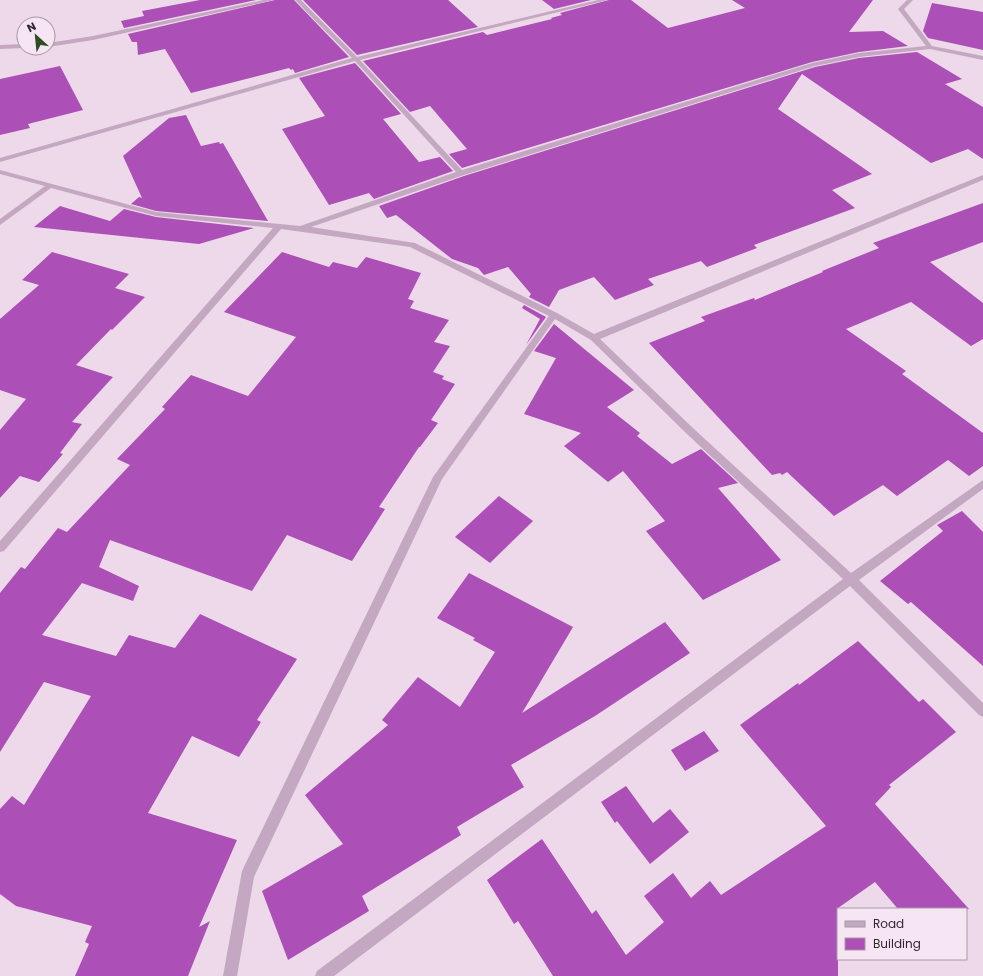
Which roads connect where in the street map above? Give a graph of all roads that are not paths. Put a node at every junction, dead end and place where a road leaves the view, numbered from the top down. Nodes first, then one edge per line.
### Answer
1 (271, 0) edge
2 (298, 0) edge
3 (605, 0) edge
4 (910, 0) edge
5 (56, 44) edge
6 (16, 46) edge
7 (0, 47) edge
8 (930, 47) junction
9 (983, 58) edge
10 (356, 59) junction
11 (0, 160) edge
12 (0, 172) edge
13 (461, 173) junction
14 (983, 177) edge
15 (52, 185) junction
16 (0, 223) edge
17 (278, 228) junction
18 (300, 228) junction
19 (554, 315) junction
20 (594, 338) junction
21 (983, 484) edge
22 (0, 548) edge
23 (851, 579) junction
24 (983, 711) edge
25 (230, 976) edge
26 (322, 976) edge

1 - 5 street
2 - 10 street
3 - 10 street
4 - 8 street
6 - 7 street
8 - 9 street
8 - 13 street
10 - 11 street
10 - 13 street
12 - 15 street
13 - 18 street
14 - 20 street
15 - 16 street
15 - 17 street
17 - 18 street
17 - 22 street
18 - 19 street
19 - 20 street
19 - 25 street
20 - 23 street
21 - 23 street
23 - 24 street
23 - 26 street

